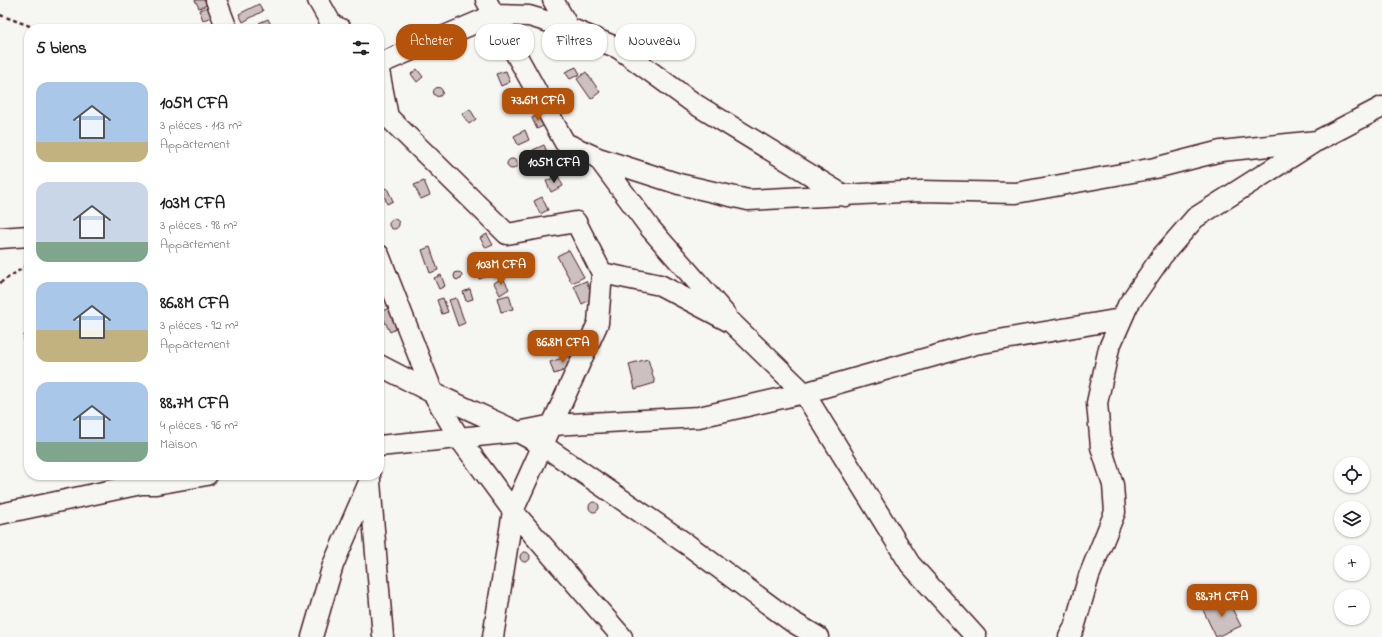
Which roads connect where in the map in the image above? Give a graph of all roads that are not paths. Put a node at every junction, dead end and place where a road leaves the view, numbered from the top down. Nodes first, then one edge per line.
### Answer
1 (216, 0) edge
2 (318, 0) edge
3 (553, 0) edge
4 (490, 8) edge
5 (225, 24) edge
6 (330, 24) edge
7 (556, 24) edge
8 (567, 24) edge
9 (607, 44) edge
10 (384, 61) edge
11 (1382, 107) edge
12 (384, 120) edge
13 (1317, 141) junction
14 (598, 158) junction
15 (845, 196) junction
16 (24, 236) edge
17 (0, 238) edge
18 (384, 268) edge
19 (602, 273) junction
20 (1121, 319) junction
21 (732, 323) junction
22 (384, 368) edge
23 (433, 393) junction
24 (804, 393) junction
25 (553, 425) junction
26 (518, 432) junction
27 (459, 438) junction
28 (384, 446) edge
29 (544, 446) junction
30 (179, 480) edge
31 (369, 480) edge
32 (370, 480) edge
33 (513, 511) junction
34 (0, 514) edge
35 (312, 637) edge
36 (383, 637) edge
37 (493, 637) edge
38 (622, 637) edge
39 (818, 637) edge
40 (976, 637) edge
41 (1069, 637) edge

1 - 5 street
2 - 6 street
3 - 8 street
4 - 7 street
4 - 10 street
4 - 14 street
9 - 15 street
11 - 13 street
12 - 19 street
13 - 15 street
13 - 20 street
14 - 15 street
14 - 21 street
16 - 17 street
18 - 23 street
19 - 21 street
19 - 25 street
20 - 24 street
20 - 41 street
21 - 24 street
22 - 23 street
23 - 26 street
23 - 27 street
24 - 25 street
24 - 40 street
25 - 26 street
25 - 29 street
26 - 27 street
26 - 29 street
27 - 28 street
27 - 33 street
29 - 33 street
29 - 39 street
30 - 34 street
31 - 35 street
32 - 36 street
33 - 37 street
33 - 38 street

